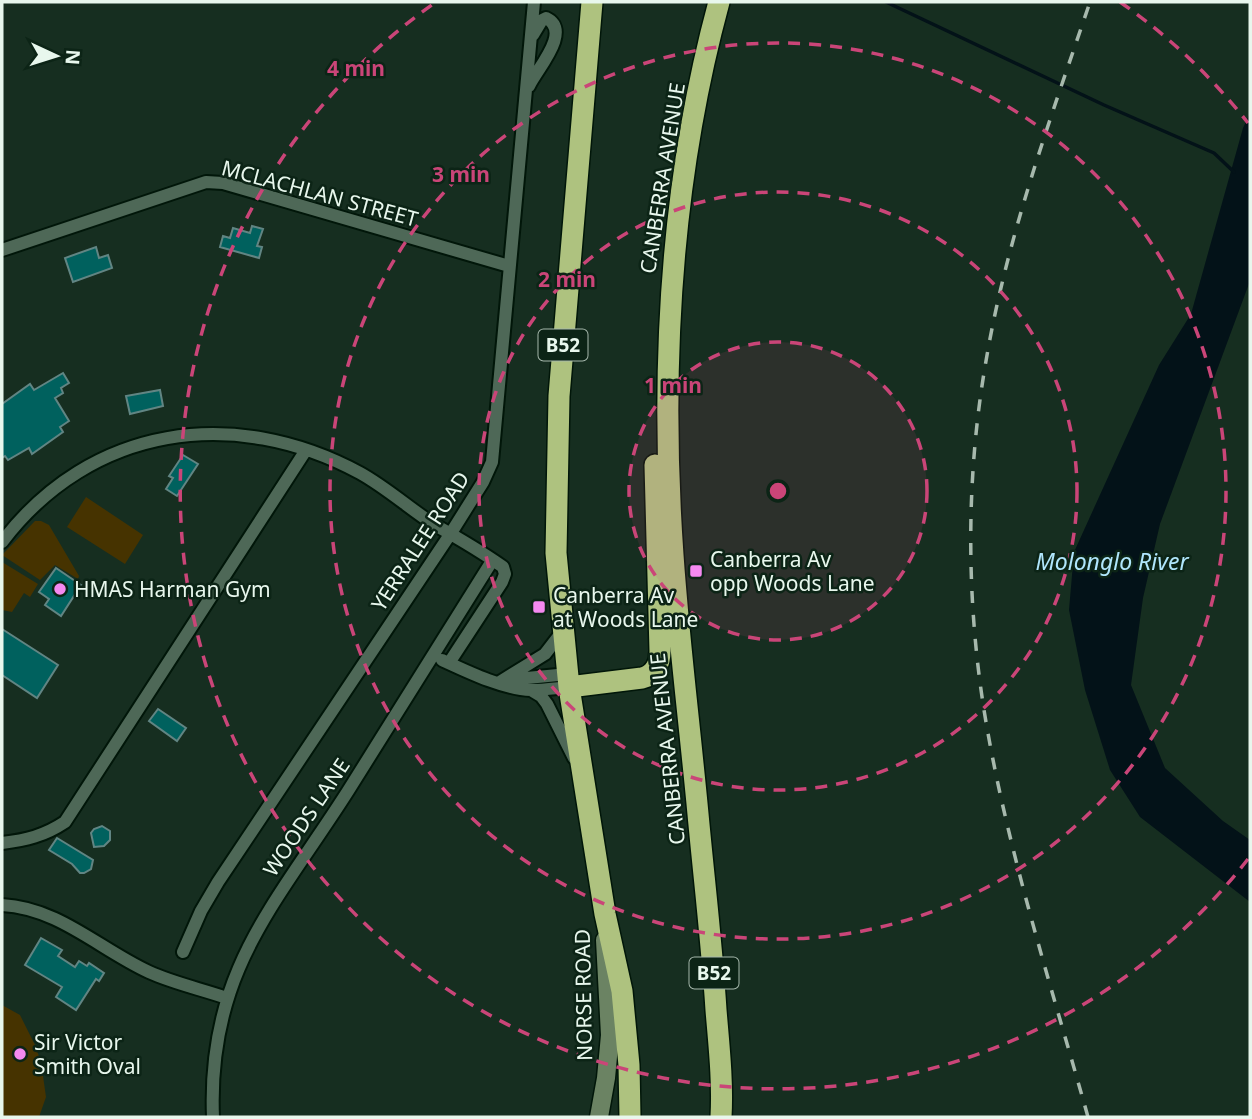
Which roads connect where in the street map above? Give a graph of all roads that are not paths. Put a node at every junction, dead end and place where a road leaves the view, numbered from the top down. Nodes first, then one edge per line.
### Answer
1 (534, 2) edge
2 (592, 2) edge
3 (719, 2) edge
4 (530, 41) junction
5 (525, 95) junction
6 (2, 250) edge
7 (509, 267) junction
8 (671, 272) junction
9 (306, 450) junction
10 (451, 533) junction
11 (2, 540) edge
12 (492, 561) junction
13 (563, 631) junction
14 (432, 656) junction
15 (449, 663) junction
16 (656, 669) junction
17 (569, 680) junction
18 (501, 683) junction
19 (531, 690) junction
20 (687, 690) junction
21 (584, 777) junction
22 (2, 843) edge
23 (2, 905) edge
24 (605, 914) junction
25 (183, 952) dead end
26 (227, 998) junction
27 (214, 1117) edge
28 (599, 1117) edge
29 (630, 1117) edge
30 (720, 1117) edge

1 - 4 street, YERRALEE ROAD
2 - 13 highway, B52
3 - 8 highway, CANBERRA AVENUE / B52
4 - 5 street, YERRALEE ROAD
4 - 5 street, YERRALEE ROAD
5 - 7 street, YERRALEE ROAD
6 - 7 street, MCLACHLAN STREET
7 - 10 street, YERRALEE ROAD
8 - 16 highway
8 - 20 highway, CANBERRA AVENUE / B52
9 - 10 street
9 - 11 street
9 - 22 street
10 - 12 street
10 - 25 street, YERRALEE ROAD
12 - 14 street, WOODS LANE
12 - 15 street
13 - 17 highway, B52
13 - 18 street
14 - 15 street
14 - 26 street, WOODS LANE
15 - 18 street
16 - 17 highway
16 - 20 highway
17 - 18 street
17 - 19 street
17 - 21 highway, B52
18 - 19 street
19 - 21 street
20 - 30 highway, CANBERRA AVENUE / B52
21 - 24 highway, B52
23 - 26 street
24 - 28 main road, NORSE ROAD
24 - 29 highway, B52
26 - 27 street, WOODS LANE

